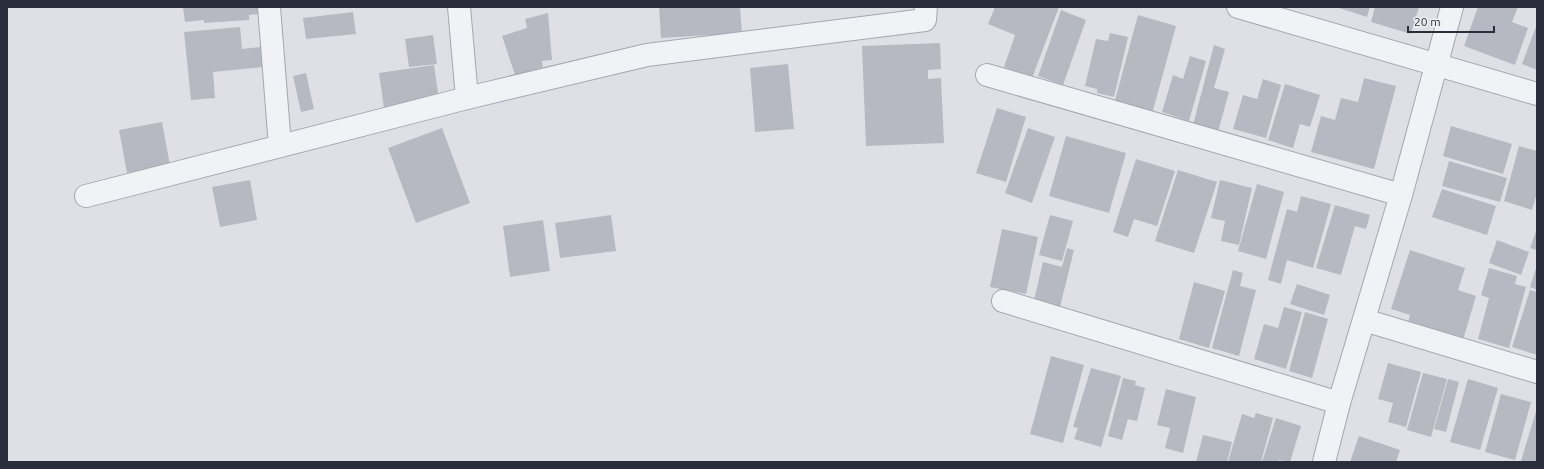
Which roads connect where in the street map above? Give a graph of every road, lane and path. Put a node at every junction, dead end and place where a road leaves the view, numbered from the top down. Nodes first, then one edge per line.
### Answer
1 (269, 7) edge
2 (459, 7) edge
3 (926, 7) edge
4 (1238, 7) edge
5 (1452, 7) edge
6 (1437, 65) junction
7 (987, 75) dead end
8 (1537, 94) edge
9 (467, 98) junction
10 (280, 146) junction
11 (1401, 195) junction
12 (86, 196) dead end
13 (1003, 301) dead end
14 (1364, 320) junction
15 (1537, 372) edge
16 (1339, 403) junction
17 (1324, 462) edge

1 - 10 street
2 - 9 street
3 - 9 street
4 - 6 street
5 - 6 street
6 - 8 street
6 - 11 street
7 - 11 street
9 - 10 street
10 - 12 street
11 - 14 street
13 - 16 street
14 - 15 street
14 - 16 street
16 - 17 street

